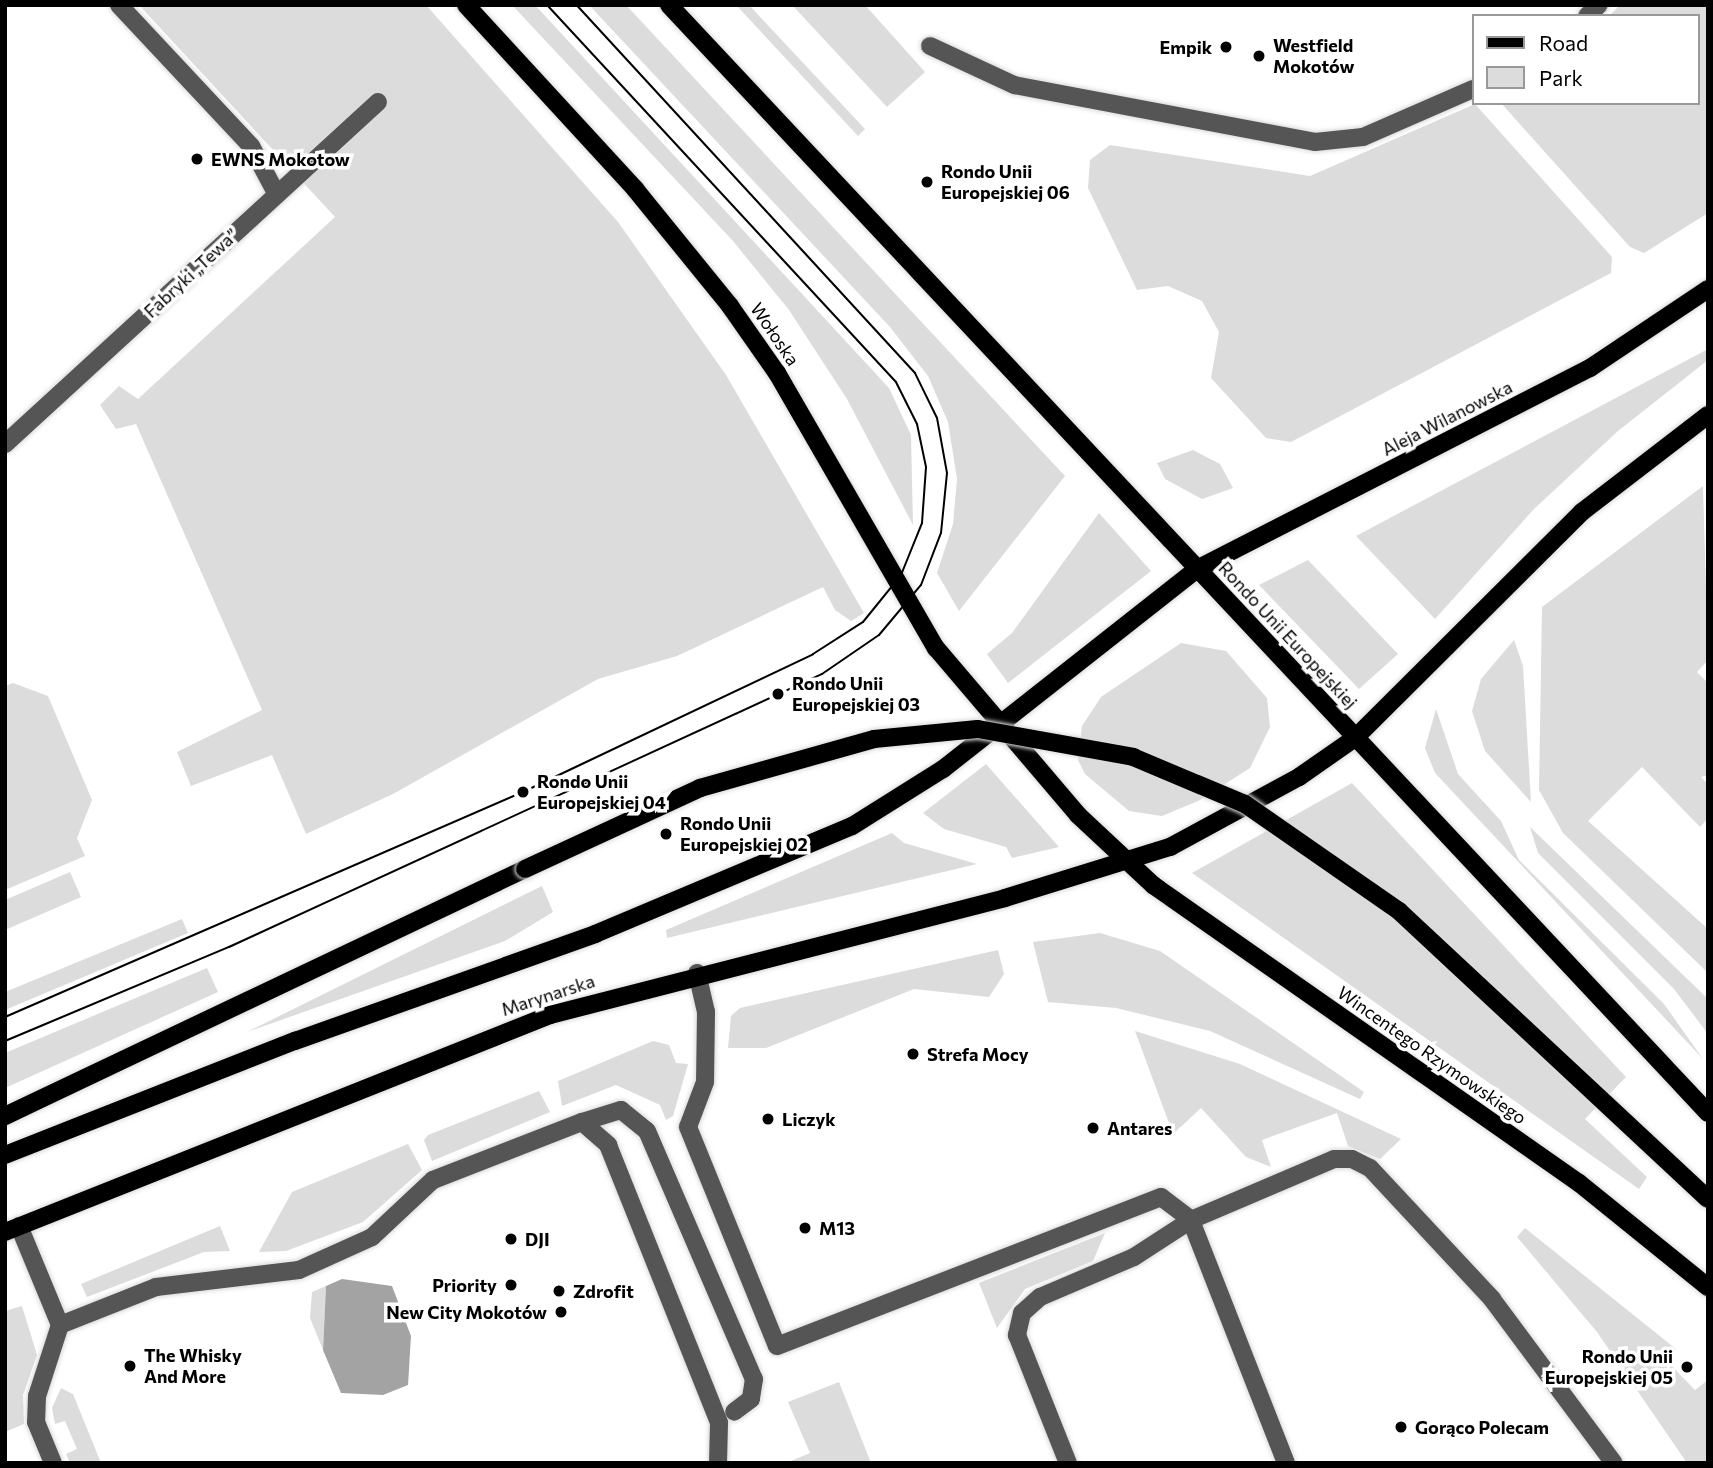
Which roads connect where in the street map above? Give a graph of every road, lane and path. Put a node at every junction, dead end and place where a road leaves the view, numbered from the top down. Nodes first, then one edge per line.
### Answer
1 (119, 5) edge
2 (466, 5) edge
3 (669, 5) edge
4 (930, 46) dead end
5 (1472, 89) edge
6 (378, 102) dead end
7 (276, 193) junction
8 (1708, 289) edge
9 (1708, 415) edge
10 (5, 444) edge
11 (1197, 569) junction
12 (996, 725) junction
13 (1355, 737) junction
14 (1126, 865) junction
15 (697, 973) junction
16 (1708, 1113) edge
17 (5, 1116) edge
18 (582, 1122) junction
19 (5, 1155) edge
20 (1708, 1199) edge
21 (1191, 1220) junction
22 (12, 1229) edge
23 (1708, 1287) edge
24 (60, 1325) junction
25 (734, 1412) dead end
26 (53, 1463) edge
27 (718, 1463) edge
28 (1068, 1463) edge
29 (1286, 1463) edge
30 (1614, 1463) edge

1 - 7 street
2 - 12 main road, Wołoska
3 - 11 main road
4 - 5 street
6 - 7 street, Fabryki „Tewa”
7 - 10 street, Fabryki „Tewa”
8 - 11 main road, Aleja Wilanowska
9 - 13 main road
11 - 12 main road, Rondo Unii Europejskiej
11 - 13 main road, Rondo Unii Europejskiej
12 - 14 main road
12 - 19 main road
13 - 14 main road, Rondo Unii Europejskiej
13 - 16 main road
14 - 15 main road, Marynarska
14 - 23 main road, Wincentego Rzymowskiego
15 - 21 street
15 - 22 main road, Marynarska
17 - 20 main road, bridge
18 - 24 street
18 - 25 street
18 - 27 street
21 - 28 street
21 - 29 street
21 - 30 street
22 - 24 street
24 - 26 street

